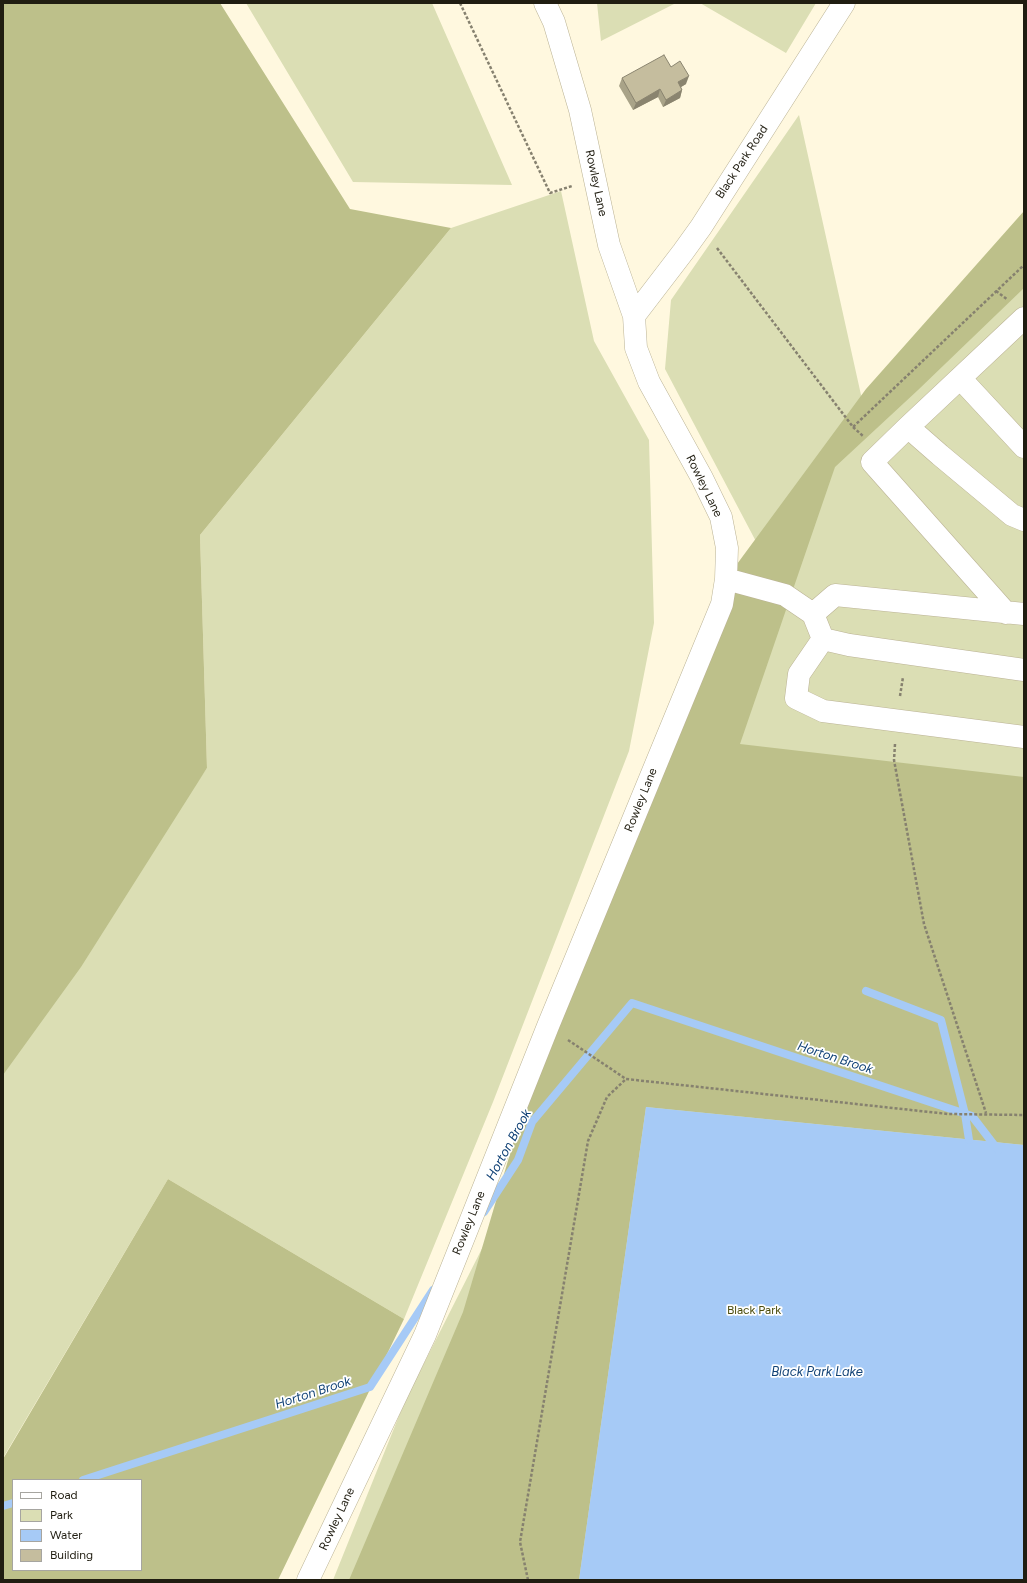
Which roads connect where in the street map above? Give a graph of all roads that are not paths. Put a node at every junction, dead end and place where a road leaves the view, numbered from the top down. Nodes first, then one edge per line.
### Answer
1 (545, 3) edge
2 (844, 3) edge
3 (634, 316) junction
4 (1020, 331) edge
5 (960, 378) junction
6 (908, 427) junction
7 (1024, 447) edge
8 (1024, 520) edge
9 (726, 579) junction
10 (1015, 613) edge
11 (813, 614) junction
12 (823, 639) junction
13 (1024, 670) edge
14 (1024, 737) edge
15 (308, 1580) edge

1 - 3 street, Rowley Lane
2 - 3 street, Black Park Road
3 - 9 street, Rowley Lane
4 - 5 street
5 - 6 street
5 - 7 street
6 - 8 street
6 - 10 street
9 - 11 street
9 - 15 street, Rowley Lane
10 - 11 street
11 - 12 street
12 - 13 street
12 - 14 street

